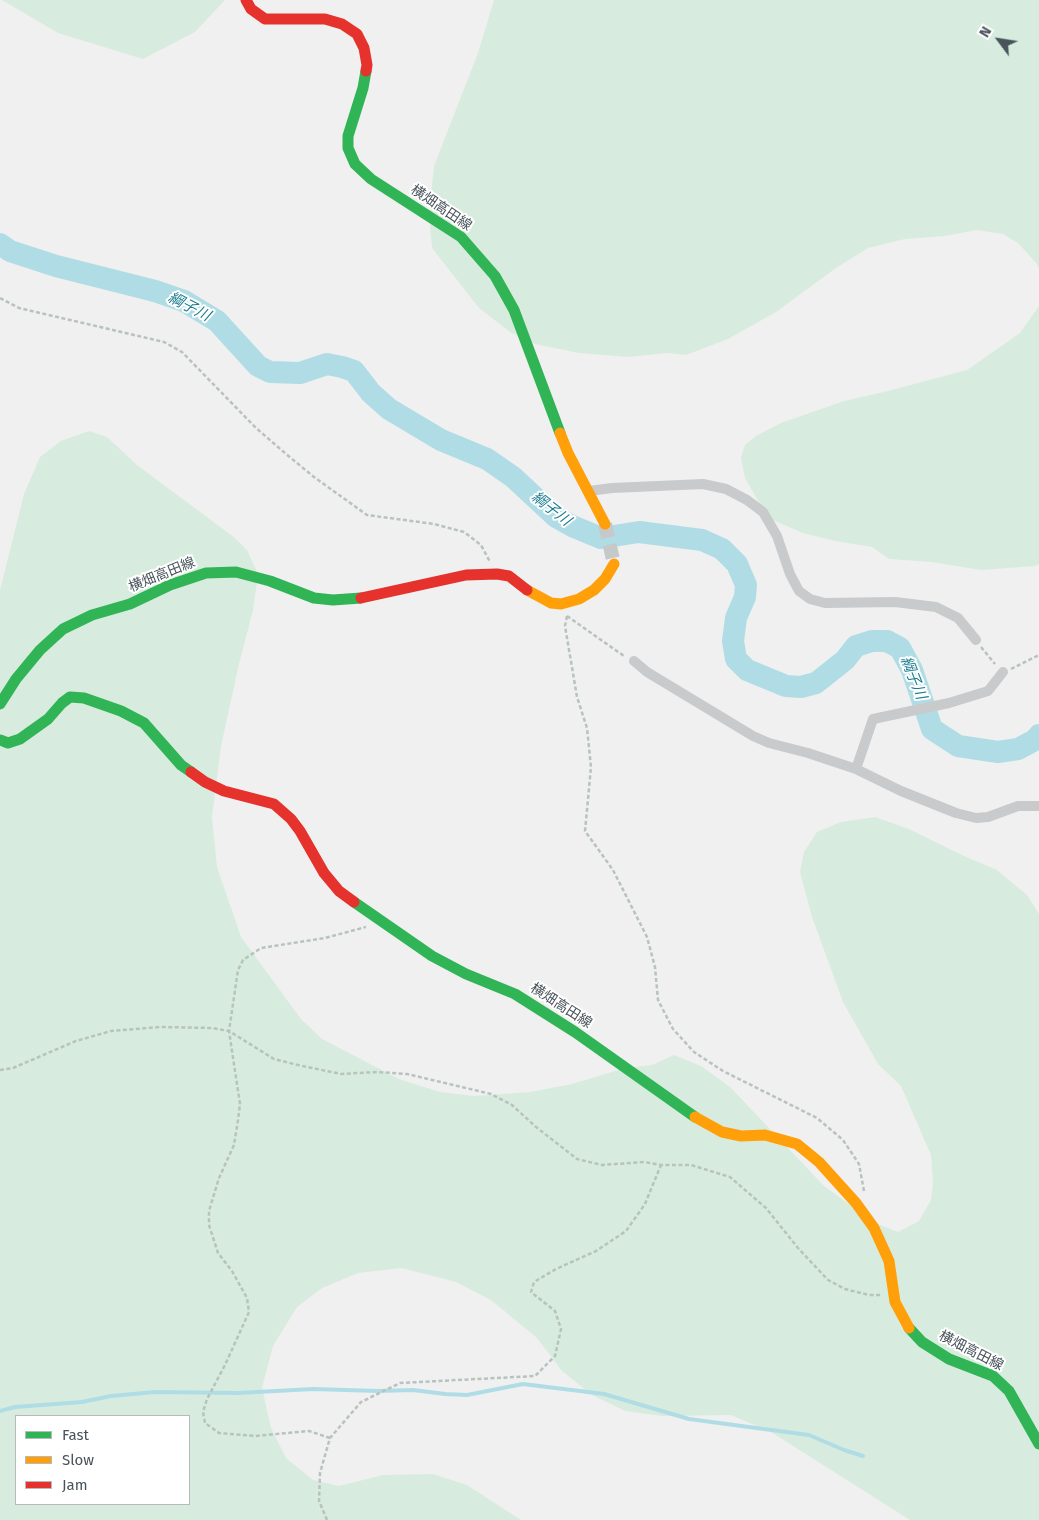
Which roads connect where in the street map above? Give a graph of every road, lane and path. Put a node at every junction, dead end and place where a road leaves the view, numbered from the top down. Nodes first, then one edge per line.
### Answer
1 (246, 0) edge
2 (0, 298) edge
3 (589, 491) junction
4 (605, 524) tunnel mouth
5 (614, 564) dead end
6 (498, 574) junction
7 (976, 640) joint
8 (1039, 655) edge
9 (634, 661) joint
10 (1002, 672) junction
11 (0, 704) edge
12 (0, 740) edge
13 (856, 769) junction
14 (1039, 806) edge
15 (380, 920) junction
16 (229, 1031) junction
17 (0, 1070) edge
18 (661, 1165) junction
19 (856, 1202) junction
20 (894, 1295) junction
21 (330, 1438) junction
22 (1039, 1444) edge
23 (327, 1520) edge

1 - 3 main road, 横畑高田線
2 - 6 path
3 - 4 main road, 横畑高田線
3 - 7 street
5 - 6 main road, 横畑高田線
6 - 11 main road, 横畑高田線
7 - 10 path
8 - 10 path
9 - 13 street
9 - 19 path
10 - 13 street
12 - 15 main road, 横畑高田線
13 - 14 street
15 - 16 path
15 - 19 main road, 横畑高田線
16 - 17 path
16 - 18 path
16 - 21 path
18 - 20 path
18 - 21 path
19 - 20 main road, 横畑高田線
20 - 22 main road, 横畑高田線
21 - 23 path

